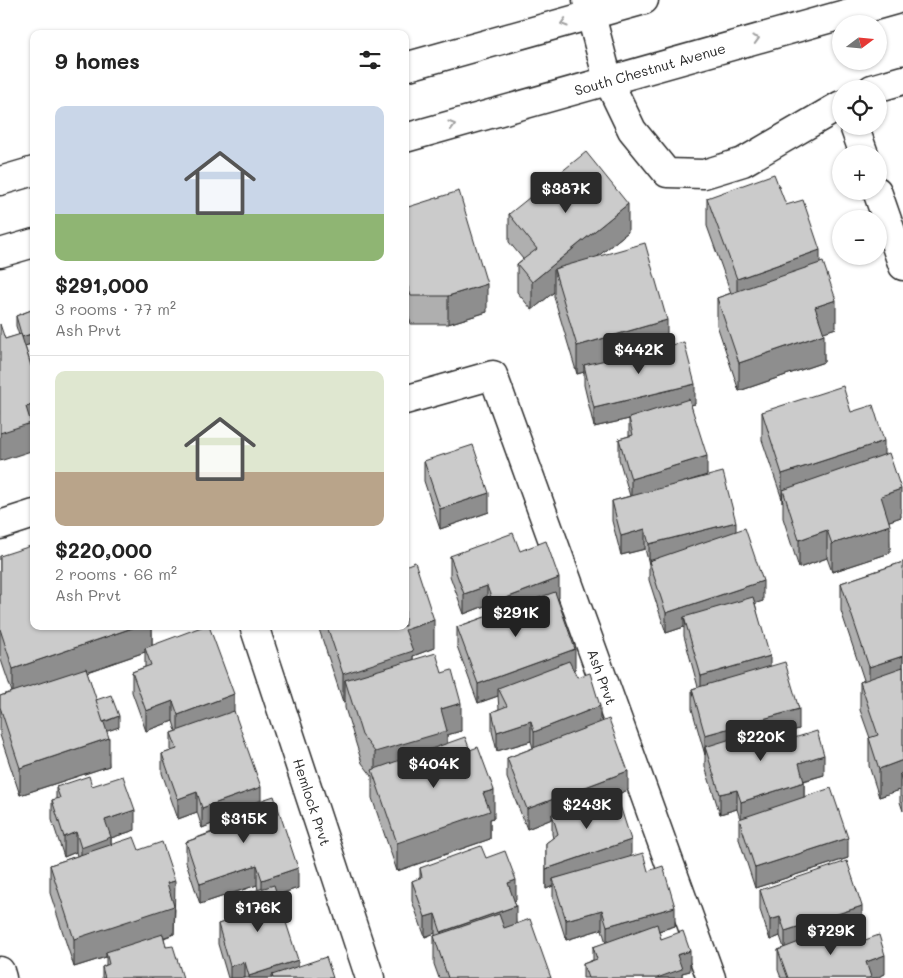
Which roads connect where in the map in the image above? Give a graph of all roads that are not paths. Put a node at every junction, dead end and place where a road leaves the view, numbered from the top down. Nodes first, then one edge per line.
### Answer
1 (644, 0) edge
2 (895, 0) edge
3 (589, 8) edge
4 (409, 66) edge
5 (608, 80) junction
6 (903, 80) edge
7 (887, 85) edge
8 (832, 109) edge
9 (409, 137) edge
10 (30, 172) edge
11 (0, 181) edge
12 (880, 200) edge
13 (30, 244) edge
14 (0, 253) edge
15 (903, 266) edge
16 (409, 399) edge
17 (30, 515) edge
18 (0, 525) edge
19 (255, 630) edge
20 (0, 971) edge
21 (2, 978) edge
22 (370, 978) edge
23 (712, 978) edge

1 - 3 street
5 -> 2 street, South Chestnut Avenue
3 -> 4 street
3 - 5 street
5 - 8 street
9 -> 5 street, South Chestnut Avenue
6 - 7 street
10 - 11 street
12 - 15 street
13 - 14 street
16 - 23 street, Ash Prvt
17 - 18 street
19 - 22 street, Hemlock Prvt
20 - 21 street

